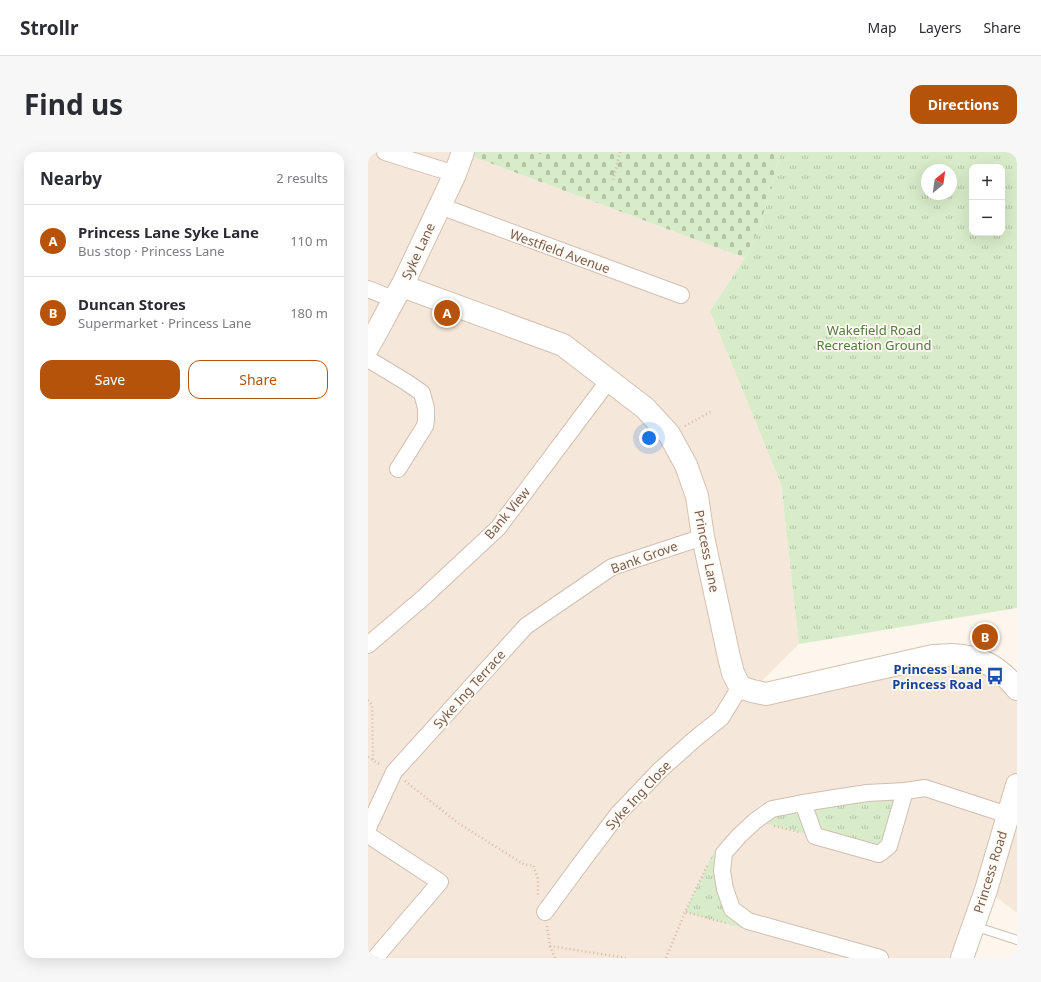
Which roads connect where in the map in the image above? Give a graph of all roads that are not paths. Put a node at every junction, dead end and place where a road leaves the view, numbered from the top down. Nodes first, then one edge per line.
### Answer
1 (385, 152) edge
2 (464, 152) edge
3 (455, 174) junction
4 (440, 206) junction
5 (368, 289) edge
6 (398, 292) junction
7 (681, 295) dead end
8 (368, 347) edge
9 (368, 359) edge
10 (608, 380) junction
11 (398, 469) dead end
12 (703, 537) junction
13 (549, 611) joint
14 (368, 645) edge
15 (740, 687) junction
16 (1017, 689) edge
17 (1017, 786) edge
18 (905, 791) junction
19 (803, 803) junction
20 (1008, 815) junction
21 (368, 828) edge
22 (368, 836) edge
23 (545, 912) road end
24 (973, 926) junction
25 (1017, 940) edge
26 (375, 958) edge
27 (880, 958) edge
28 (962, 958) edge

1 - 3 street
2 - 3 street, Syke Lane
3 - 4 street, Syke Lane
4 - 6 street, Syke Lane
4 - 7 street, Westfield Avenue
5 - 6 street
6 - 8 street, Syke Lane
6 - 10 street, Princess Lane
9 - 11 street
10 - 12 street, Princess Lane
10 - 14 street, Bank View
12 - 13 street, Bank Grove
12 - 15 street, Princess Lane
13 - 21 street, Syke Ing Terrace
15 - 16 street
15 - 23 street, Syke Ing Close
17 - 20 street, Princess Road
18 - 19 street
18 - 19 street
18 - 20 street
19 - 27 street
20 - 24 street, Princess Road
22 - 26 street
24 - 25 lane
24 - 28 street, Princess Road

